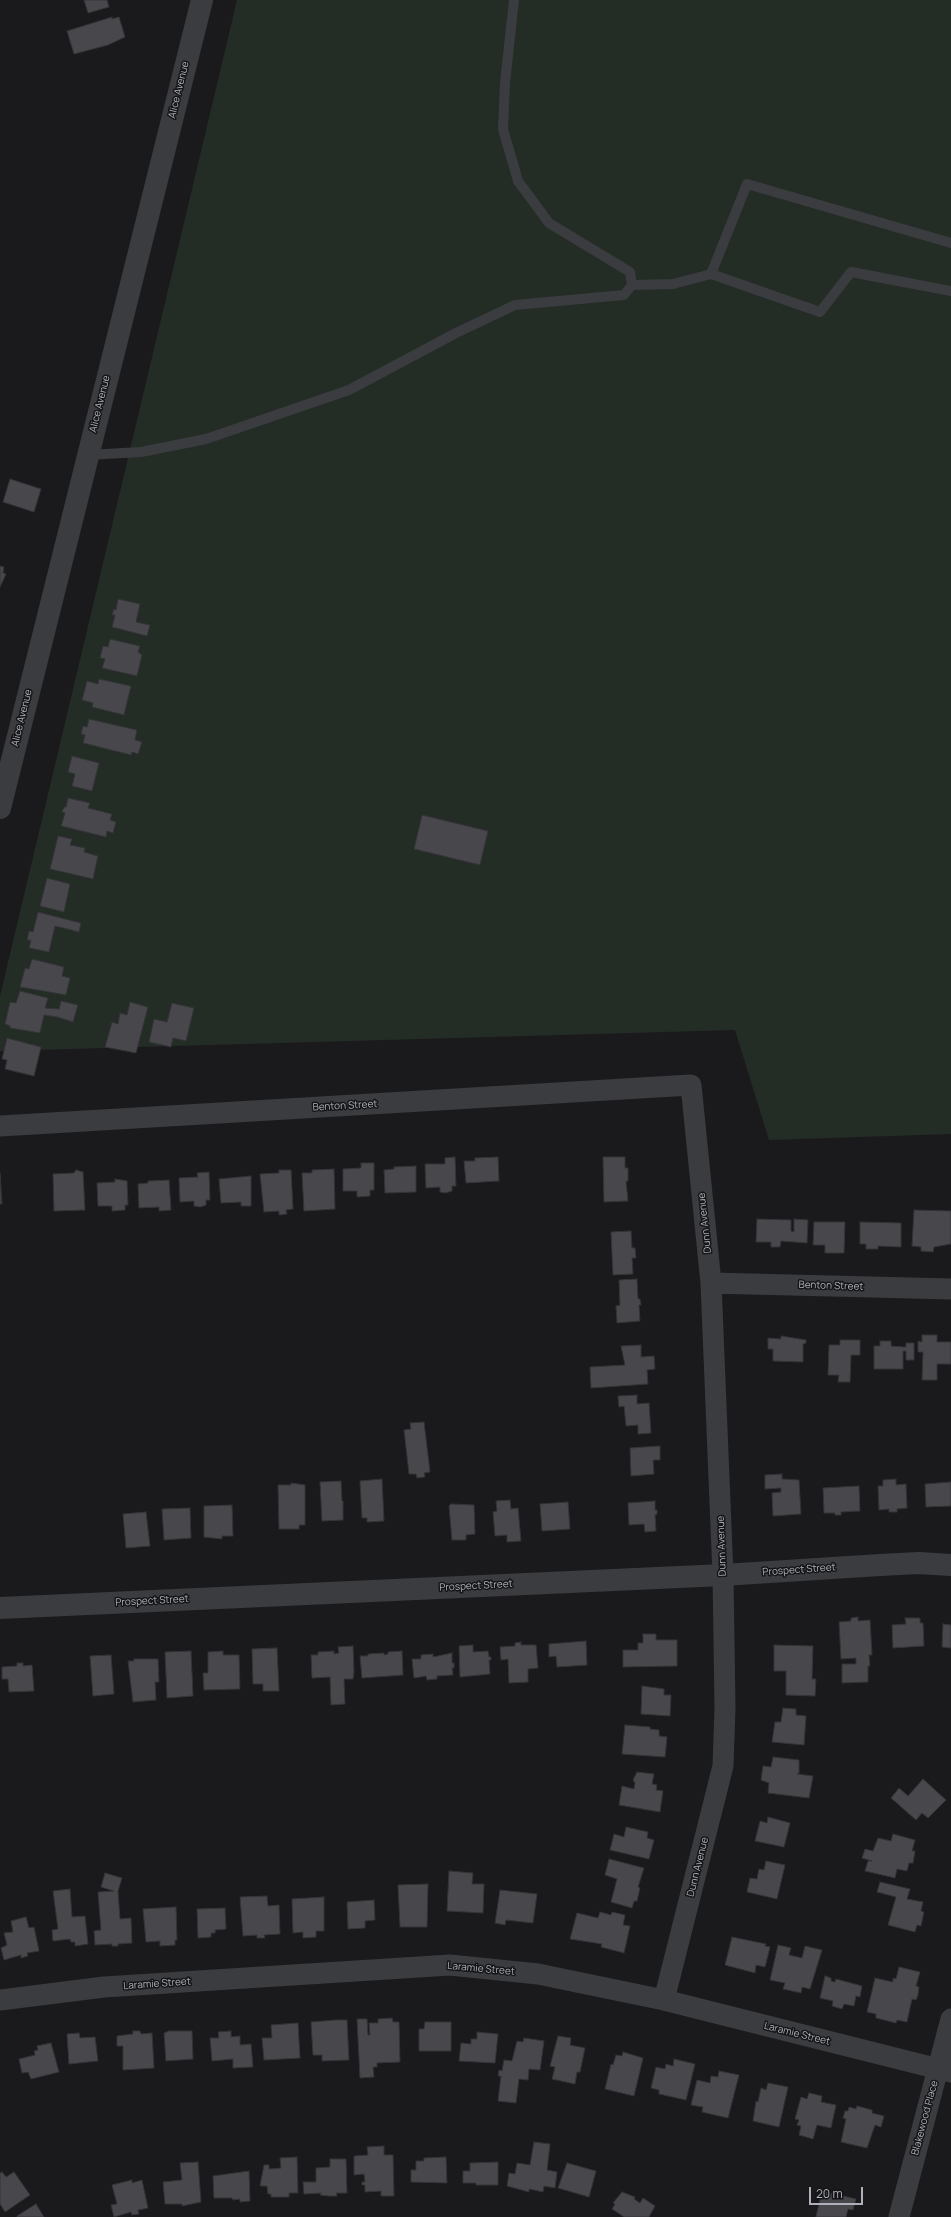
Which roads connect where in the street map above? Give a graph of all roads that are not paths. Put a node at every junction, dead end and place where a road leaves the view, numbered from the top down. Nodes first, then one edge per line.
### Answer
1 (202, 0) edge
2 (514, 0) edge
3 (951, 242) edge
4 (711, 274) junction
5 (632, 285) junction
6 (951, 292) edge
7 (87, 455) junction
8 (0, 808) edge
9 (691, 1085) joint
10 (0, 1126) edge
11 (711, 1283) junction
12 (951, 1289) edge
13 (951, 1565) edge
14 (723, 1575) junction
15 (0, 1608) edge
16 (0, 2000) edge
17 (664, 2000) junction
18 (951, 2019) edge
19 (944, 2070) edge
20 (899, 2217) edge

1 - 7 street, Alice Avenue
2 - 5 lane
3 - 4 lane
4 - 5 lane
4 - 6 lane
5 - 7 lane
7 - 8 street, Alice Avenue
9 - 10 street, Benton Street
9 - 11 street, Dunn Avenue
11 - 12 street, Benton Street
11 - 14 street, Dunn Avenue
13 - 14 street, Prospect Street
14 - 15 street, Prospect Street
14 - 17 street, Dunn Avenue
16 - 17 street, Laramie Street
17 - 19 street, Laramie Street
18 - 19 street, Blakewood Place
19 - 20 street, Blakewood Place

